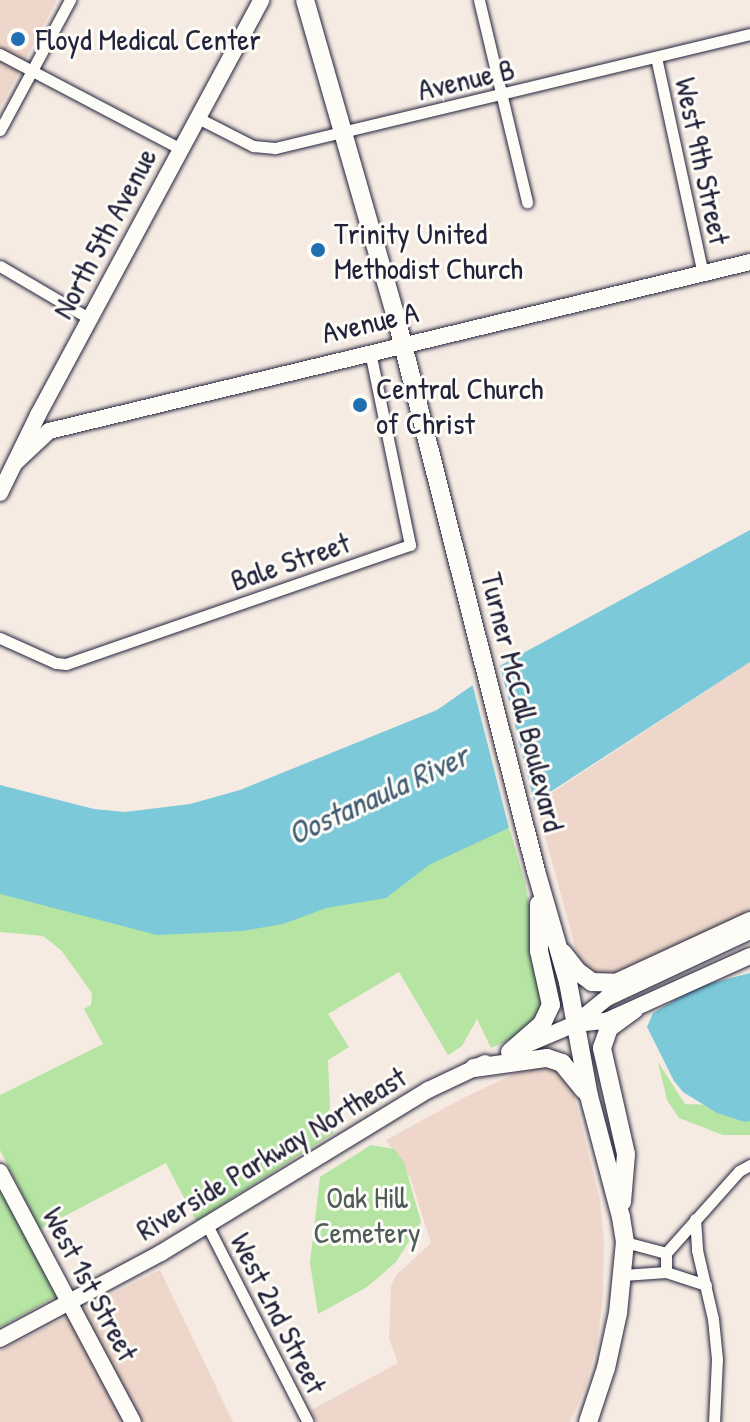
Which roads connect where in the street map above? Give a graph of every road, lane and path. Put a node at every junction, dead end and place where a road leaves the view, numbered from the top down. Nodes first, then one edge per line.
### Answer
1 (70, 0) edge
2 (261, 0) edge
3 (305, 0) edge
4 (479, 0) edge
5 (750, 34) edge
6 (0, 54) edge
7 (656, 57) junction
8 (32, 71) junction
9 (502, 95) junction
10 (198, 118) junction
11 (0, 130) edge
12 (343, 132) junction
13 (181, 149) junction
14 (527, 202) dead end
15 (750, 262) edge
16 (0, 266) edge
17 (703, 274) junction
18 (90, 319) junction
19 (403, 343) junction
20 (370, 351) junction
21 (0, 454) edge
22 (16, 462) junction
23 (0, 493) edge
24 (0, 638) edge
25 (538, 874) junction
26 (750, 921) edge
27 (750, 931) edge
28 (558, 945) junction
29 (750, 956) edge
30 (634, 1010) junction
31 (575, 1024) junction
32 (510, 1052) junction
33 (474, 1068) junction
34 (589, 1096) junction
35 (750, 1165) edge
36 (0, 1172) edge
37 (621, 1217) junction
38 (695, 1219) junction
39 (207, 1225) junction
40 (625, 1242) junction
41 (666, 1253) junction
42 (666, 1272) junction
43 (623, 1275) junction
44 (706, 1285) junction
45 (70, 1302) junction
46 (0, 1339) edge
47 (133, 1422) edge
48 (308, 1422) edge
49 (588, 1422) edge
50 (714, 1422) edge

1 - 8 street
2 - 10 street, North 5th Avenue
3 - 12 main road, Turner McCall Boulevard
4 - 9 street
5 - 7 street, Avenue B
6 - 8 street
7 - 9 street, Avenue B
7 - 17 street, West 9th Street
8 - 11 street
8 - 13 street
9 - 12 street, Avenue B
9 - 14 street
10 - 12 street, Avenue B
10 - 13 street, North 5th Avenue
12 - 19 main road, Turner McCall Boulevard
13 - 18 street, North 5th Avenue
15 - 17 street, Avenue A
16 - 18 street
17 - 19 street, Avenue A
18 - 22 street, North 5th Avenue
19 - 20 street, Avenue A
19 - 25 main road, Turner McCall Boulevard
20 - 22 street, Avenue A
20 - 24 street, Bale Street
21 - 22 street
22 - 23 street, North 5th Avenue
25 - 28 main road, Turner McCall Boulevard
25 - 32 main road
26 - 28 main road
27 - 31 street, Riverside Parkway Northeast
28 - 31 main road, Turner McCall Boulevard
29 - 30 street, Riverside Parkway Northeast
30 - 31 street, Riverside Parkway Northeast
30 - 37 main road
31 - 32 street, Riverside Parkway Northeast
31 - 34 main road, Turner McCall Boulevard
32 - 33 street, Riverside Parkway Northeast
33 - 34 main road
33 - 39 street, Riverside Parkway Northeast
34 - 37 main road, Turner McCall Boulevard
35 - 38 street
36 - 45 street, West 1st Street
37 - 40 main road, Turner McCall Boulevard
38 - 41 street
38 - 44 street
39 - 45 street, Riverside Parkway Northeast
39 - 48 street, West 2nd Street
40 - 41 street
40 - 43 main road, Turner McCall Boulevard
41 - 42 street
42 - 43 street
42 - 44 street
43 - 49 main road, Turner McCall Boulevard
44 - 50 street
45 - 46 street, Riverside Parkway Northeast
45 - 47 street, West 1st Street

